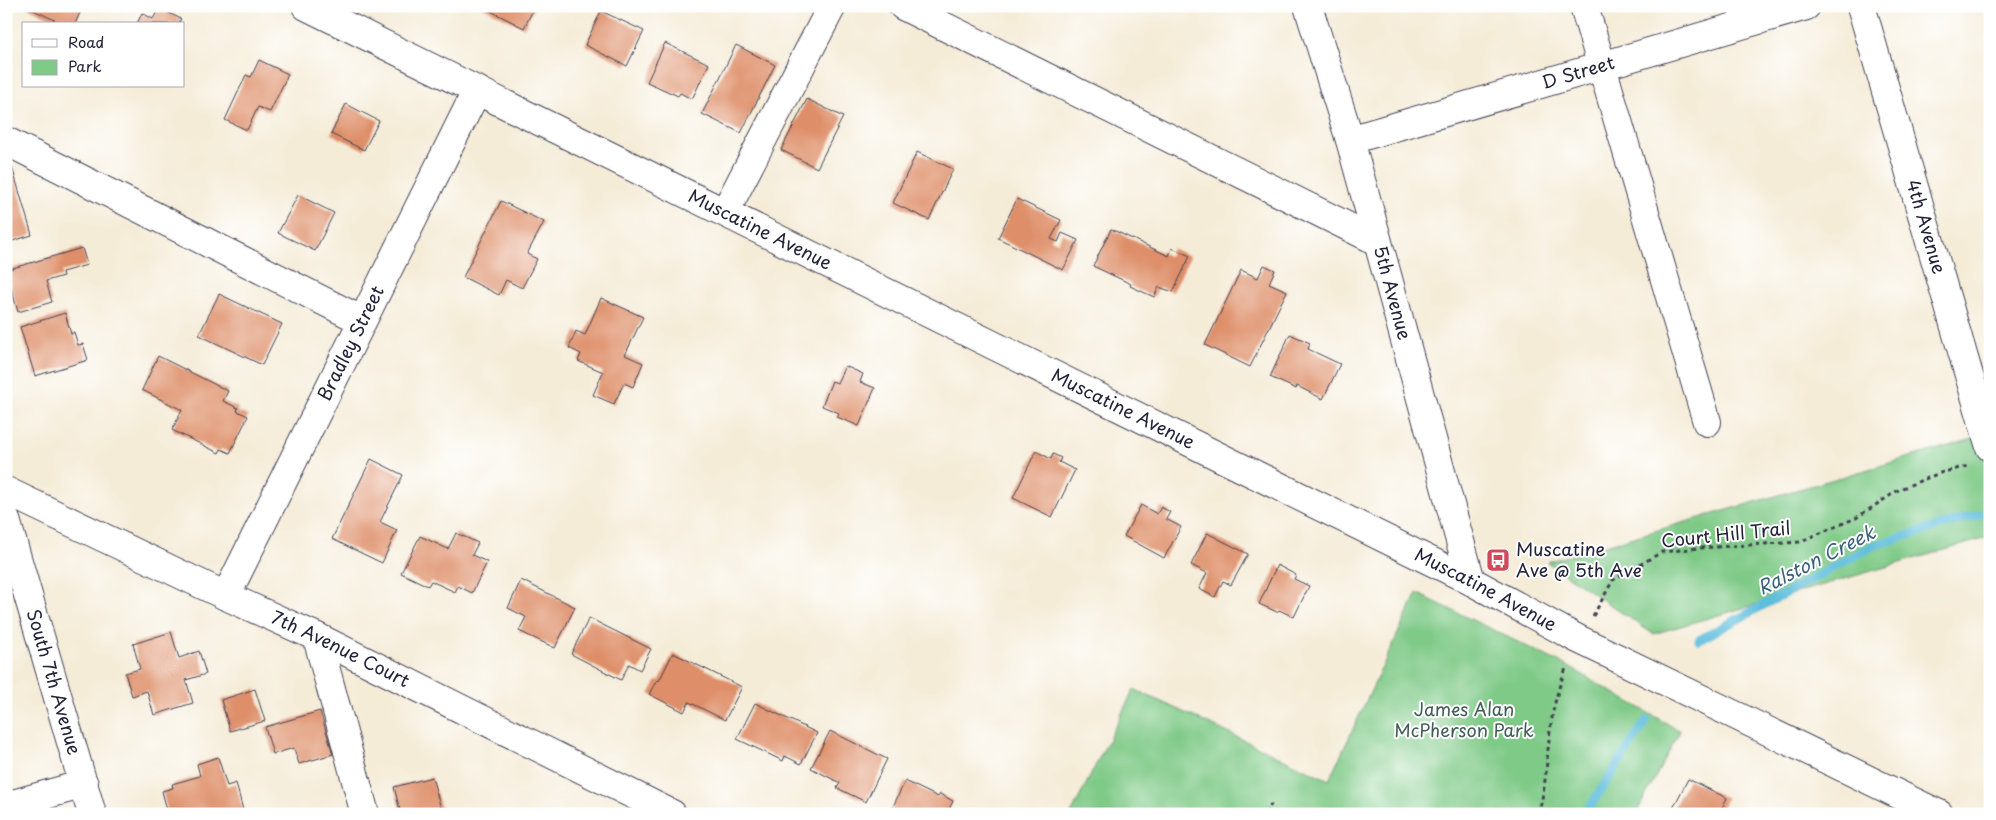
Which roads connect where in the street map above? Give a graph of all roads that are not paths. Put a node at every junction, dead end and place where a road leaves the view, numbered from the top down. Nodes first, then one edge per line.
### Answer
1 (832, 6) edge
2 (904, 6) edge
3 (1308, 6) edge
4 (1584, 6) edge
5 (1806, 6) edge
6 (1861, 6) edge
7 (310, 7) edge
8 (1602, 66) junction
9 (477, 90) junction
10 (1350, 140) junction
11 (6, 141) edge
12 (725, 212) junction
13 (1377, 241) junction
14 (361, 320) junction
15 (1707, 422) dead end
16 (1981, 456) edge
17 (6, 491) edge
18 (6, 520) edge
19 (1472, 581) junction
20 (226, 596) junction
21 (317, 637) junction
22 (84, 784) junction
23 (6, 806) edge
24 (92, 814) edge
25 (365, 814) edge
26 (672, 814) edge
27 (1939, 814) edge

1 - 12 street
2 - 13 street
3 - 10 street, 5th Avenue
4 - 8 street
5 - 8 street, D Street
6 - 16 street, 4th Avenue
7 - 9 street, Muscatine Avenue
8 - 10 street, D Street
8 - 15 street
9 - 12 street, Muscatine Avenue
9 - 14 street, Bradley Street
10 - 13 street, 5th Avenue
11 - 14 street
12 - 19 street, Muscatine Avenue
13 - 19 street, 5th Avenue
14 - 20 street, Bradley Street
17 - 20 street, 7th Avenue Court
18 - 22 street, South 7th Avenue
19 - 27 street, Muscatine Avenue
20 - 21 street, 7th Avenue Court
21 - 25 street
21 - 26 street, 7th Avenue Court
22 - 23 street
22 - 24 street, South 7th Avenue

